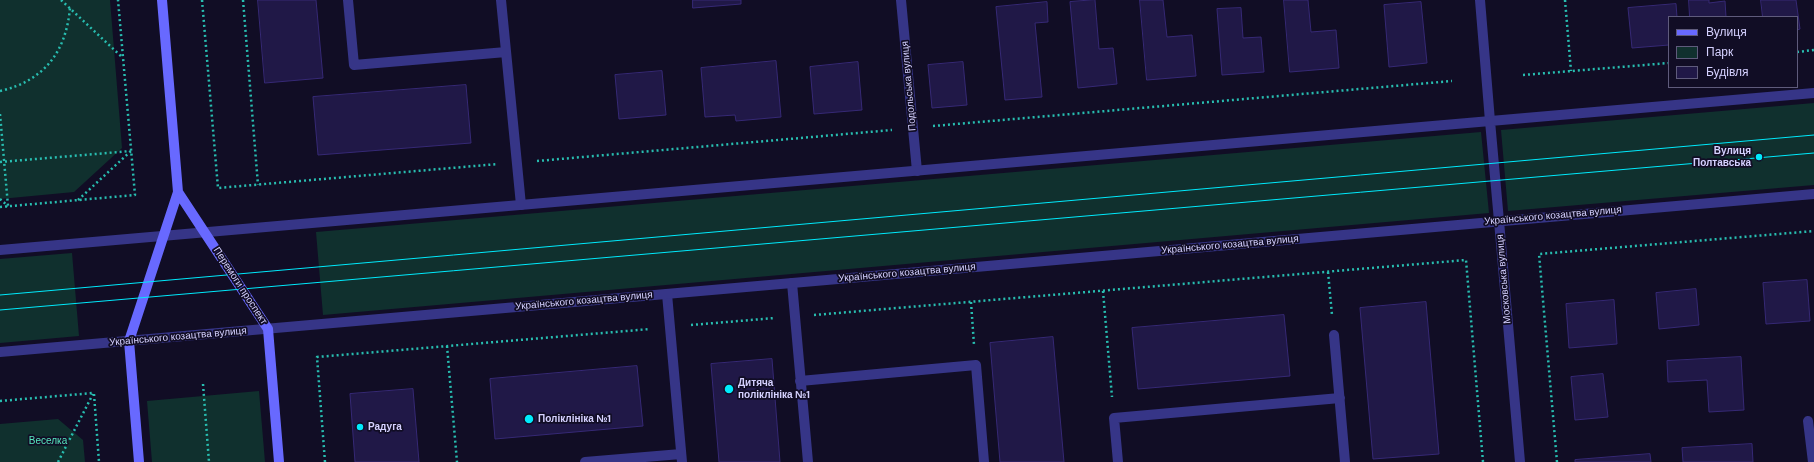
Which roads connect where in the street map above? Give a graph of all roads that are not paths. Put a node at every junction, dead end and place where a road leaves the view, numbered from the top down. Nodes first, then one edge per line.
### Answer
1 (162, 0) edge
2 (348, 0) edge
3 (502, 0) edge
4 (901, 0) edge
5 (1480, 0) edge
6 (506, 52) junction
7 (1814, 93) edge
8 (1490, 121) junction
9 (917, 171) junction
10 (178, 192) junction
11 (1814, 194) edge
12 (520, 205) junction
13 (1499, 221) junction
14 (205, 232) junction
15 (163, 237) junction
16 (0, 250) edge
17 (792, 283) junction
18 (667, 294) junction
19 (268, 329) junction
20 (1334, 335) road end
21 (129, 341) junction
22 (0, 352) edge
23 (800, 380) junction
24 (1340, 398) junction
25 (1808, 421) dead end
26 (681, 458) edge
27 (139, 462) edge
28 (279, 462) edge
29 (585, 462) edge
30 (808, 462) edge
31 (984, 462) edge
32 (1118, 462) edge
33 (1345, 462) edge
34 (1520, 462) edge
35 (1813, 462) edge

1 - 10 main road, Перемоги проспект
2 - 6 street
3 - 6 street
4 - 9 street, Подольська вулиця
5 - 8 street, Московська вулиця
6 - 12 street
7 - 8 street
8 - 9 street
8 - 13 street, Московська вулиця
9 - 12 street
10 - 14 main road, Перемоги проспект
10 - 15 main road, Перемоги проспект
11 - 13 street, Українського козацтва вулиця
12 - 14 street
13 - 17 street, Українського козацтва вулиця
13 - 34 street, Московська вулиця
14 - 15 street
14 - 19 main road, Перемоги проспект
15 - 16 street
15 - 21 main road, Перемоги проспект
17 - 18 street, Українського козацтва вулиця
17 - 23 street
18 - 19 street, Українського козацтва вулиця
18 - 26 street
19 - 21 street, Українського козацтва вулиця
19 - 28 main road, Перемоги проспект
20 - 24 street
21 - 22 street, Українського козацтва вулиця
21 - 27 main road, Перемоги проспект
23 - 30 street
23 - 31 street
24 - 32 street
24 - 33 street
25 - 35 street
26 - 29 street

